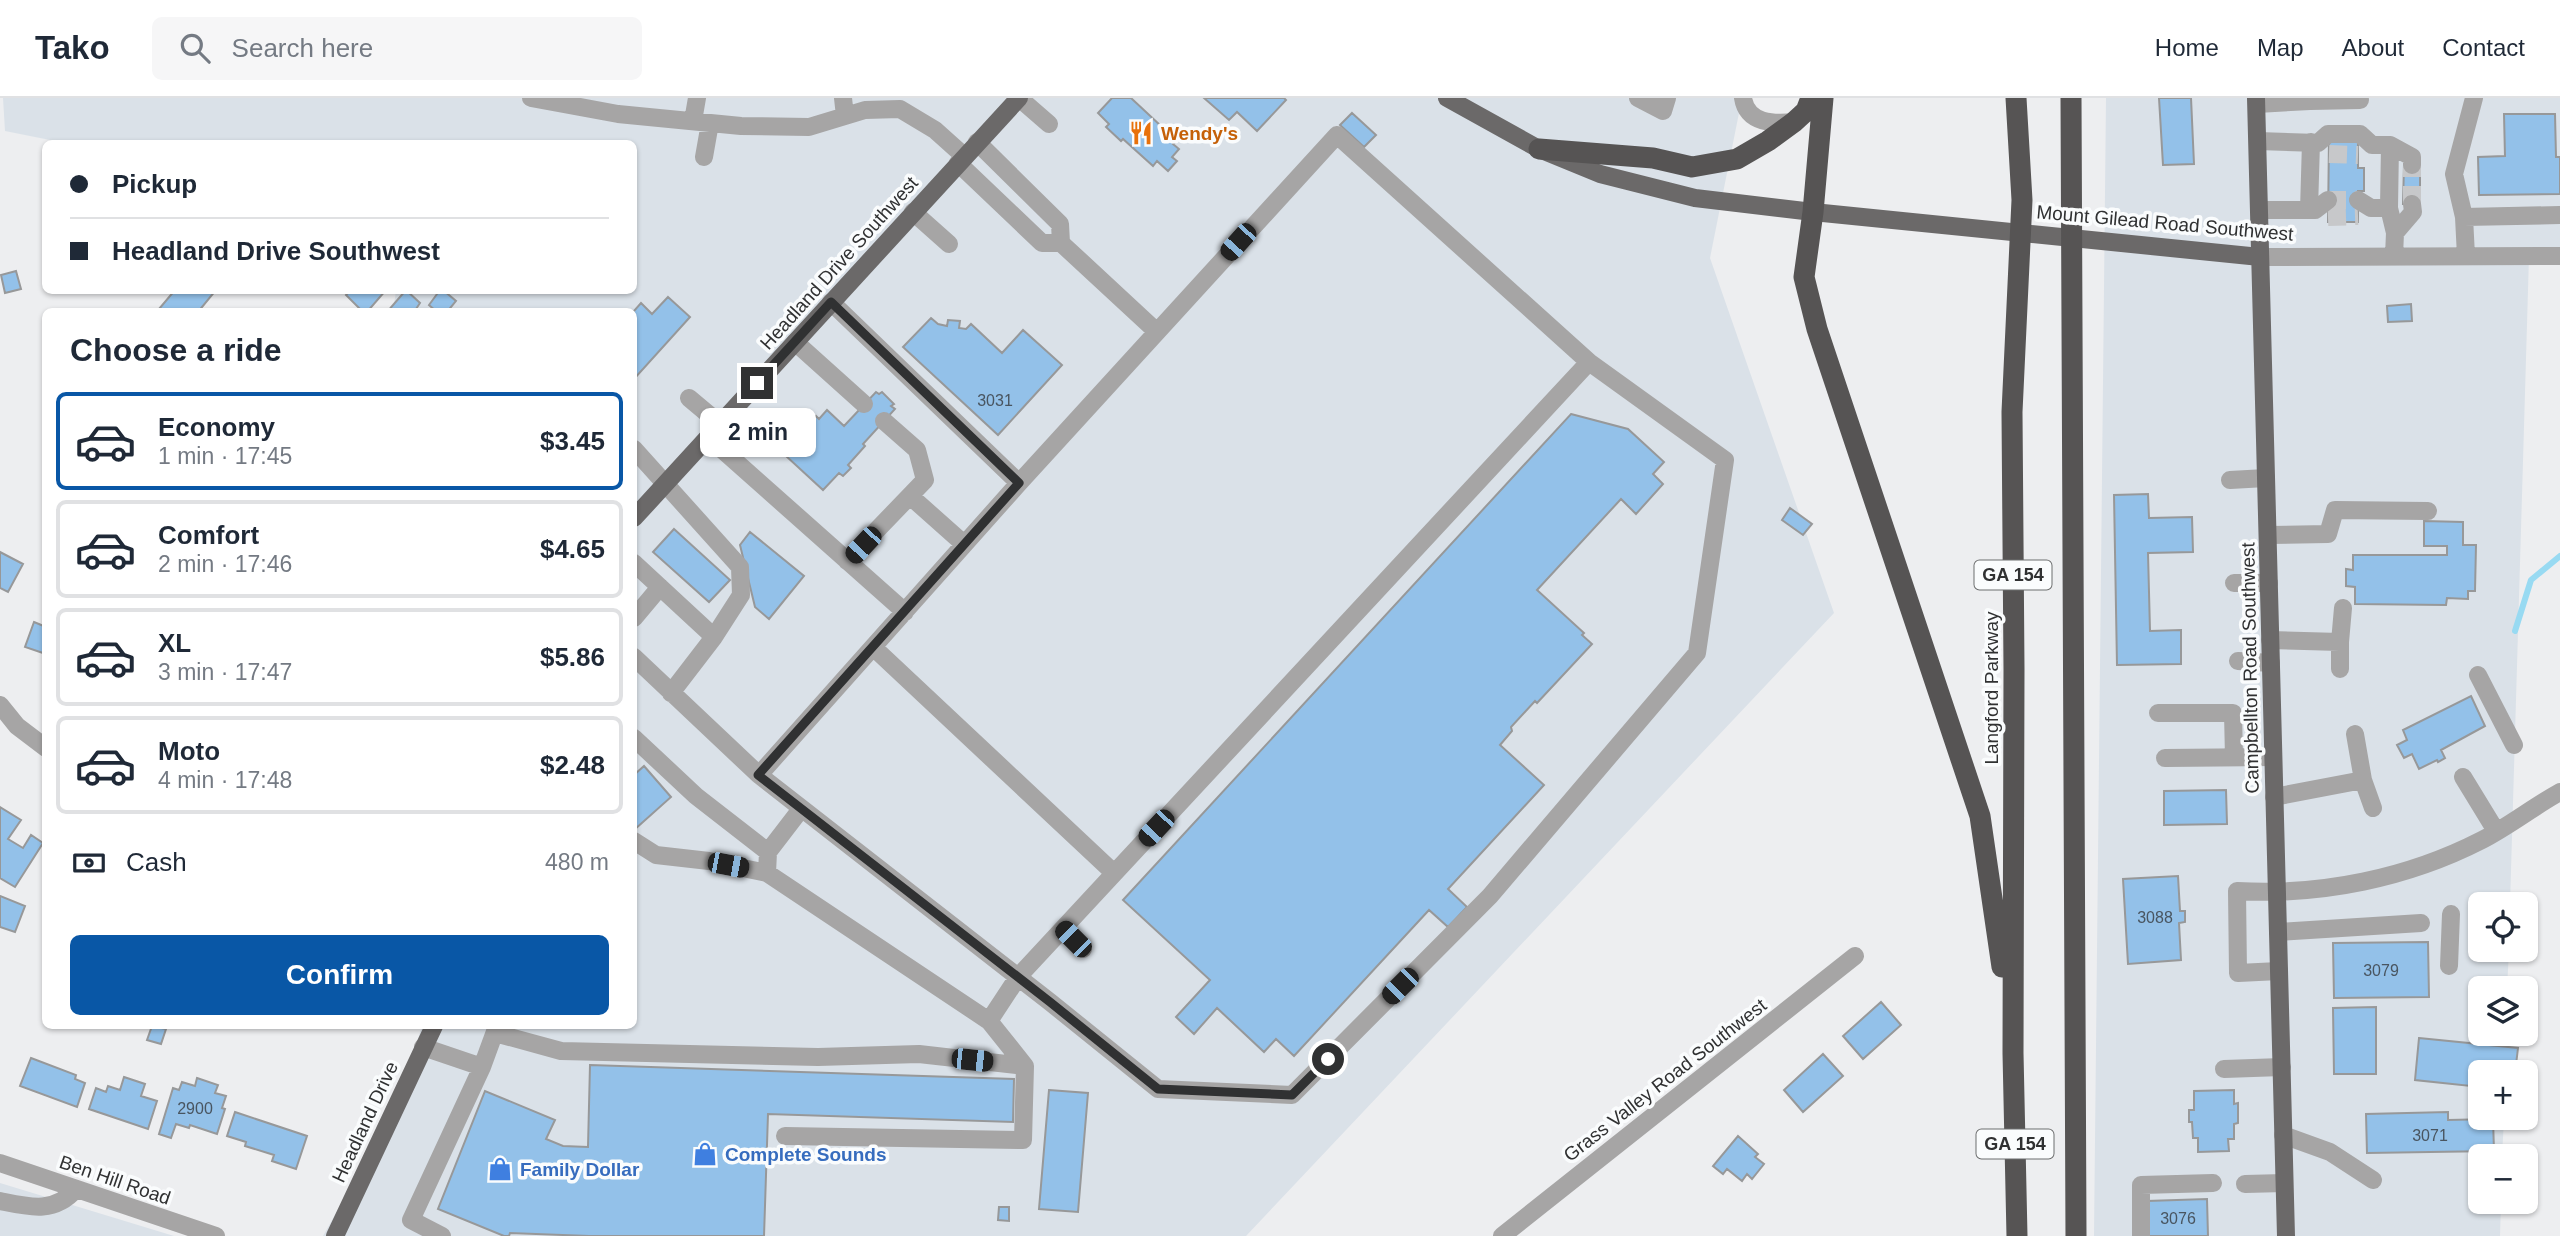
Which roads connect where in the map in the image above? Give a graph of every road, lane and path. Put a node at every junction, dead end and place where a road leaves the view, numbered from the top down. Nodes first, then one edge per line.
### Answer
1 (698, 98) edge
2 (1019, 98) edge
3 (1447, 98) edge
4 (1638, 98) edge
5 (1667, 98) edge
6 (1743, 98) edge
7 (1811, 98) edge
8 (1824, 98) edge
9 (2015, 98) edge
10 (2071, 98) edge
11 (2474, 98) edge
12 (541, 99) edge
13 (2310, 99) edge
14 (2360, 100) dead end
15 (2257, 101) edge
16 (844, 107) edge
17 (702, 122) junction
18 (1794, 122) junction
19 (1049, 124) dead end
20 (2258, 141) junction
21 (977, 142) junction
22 (2319, 146) junction
23 (2373, 148) junction
24 (1539, 149) junction
25 (704, 157) dead end
26 (961, 160) junction
27 (2412, 165) dead end
28 (2412, 204) tunnel mouth
29 (2259, 210) junction
30 (913, 212) junction
31 (1813, 212) junction
32 (2560, 215) edge
33 (2464, 217) junction
34 (2395, 233) junction
35 (1061, 243) junction
36 (948, 244) dead end
37 (2394, 256) junction
38 (2466, 256) junction
39 (2560, 256) edge
40 (2260, 257) junction
41 (831, 302) junction
42 (1156, 331) junction
43 (795, 342) junction
44 (1589, 362) junction
45 (689, 398) dead end
46 (864, 404) dead end
47 (884, 421) dead end
48 (714, 430) junction
49 (637, 452) edge
50 (2266, 478) junction
51 (2230, 480) dead end
52 (666, 483) junction
53 (1019, 483) junction
54 (910, 496) junction
55 (2428, 511) dead end
56 (637, 515) edge
57 (2268, 536) junction
58 (964, 544) junction
59 (847, 561) junction
60 (637, 566) edge
61 (2234, 583) dead end
62 (2269, 583) junction
63 (660, 587) junction
64 (2343, 608) dead end
65 (905, 612) junction
66 (637, 614) edge
67 (714, 637) junction
68 (2270, 640) junction
69 (2340, 642) junction
70 (873, 647) junction
71 (637, 660) edge
72 (2238, 661) dead end
73 (2271, 663) junction
74 (2340, 669) dead end
75 (2478, 675) dead end
76 (671, 693) junction
77 (0, 705) edge
78 (2158, 713) dead end
79 (2355, 734) dead end
80 (637, 741) edge
81 (42, 745) edge
82 (2514, 745) dead end
83 (2234, 757) junction
84 (2273, 757) junction
85 (2165, 758) dead end
86 (758, 775) junction
87 (2463, 777) dead end
88 (2363, 780) junction
89 (2560, 792) edge
90 (2274, 797) junction
91 (2373, 808) dead end
92 (801, 809) junction
93 (2496, 831) junction
94 (637, 843) edge
95 (768, 852) junction
96 (767, 873) junction
97 (1114, 873) junction
98 (2277, 893) junction
99 (2451, 914) dead end
100 (2421, 923) dead end
101 (1063, 929) junction
102 (2278, 932) junction
103 (1083, 949) dead end
104 (1854, 956) dead end
105 (2449, 966) dead end
106 (2279, 971) junction
107 (1018, 977) junction
108 (989, 1021) junction
109 (432, 1029) edge
110 (496, 1029) edge
111 (423, 1047) junction
112 (2013, 1053) junction
113 (1025, 1066) junction
114 (482, 1067) junction
115 (2282, 1067) junction
116 (2224, 1069) dead end
117 (2283, 1135) junction
118 (785, 1136) dead end
119 (0, 1163) edge
120 (2373, 1180) dead end
121 (2213, 1183) dead end
122 (2284, 1183) junction
123 (2245, 1184) dead end
124 (76, 1189) junction
125 (0, 1201) edge
126 (216, 1236) edge
127 (335, 1236) edge
128 (442, 1236) edge
129 (1502, 1236) edge
130 (2017, 1236) edge
131 (2076, 1236) edge
132 (2141, 1236) edge
133 (2286, 1236) edge

1 - 17 street
2 - 19 street
2 - 21 main road, Headland Drive Southwest
3 - 24 main road, Mount Gilead Road Southwest
4 - 5 street
6 - 18 street
7 - 18 highway
8 - 31 highway
9 - 112 highway, Langford Parkway / GA 154
10 - 131 highway, GA 154
11 - 33 street
12 - 17 street
13 - 14 street
13 - 15 street
15 - 20 main road, Campbellton Road Southwest
16 - 17 street
16 - 26 street
17 - 25 street
18 - 24 highway
20 - 22 street
20 - 29 main road, Campbellton Road Southwest
21 - 26 main road, Headland Drive Southwest
21 - 35 street
22 - 23 street
22 - 29 street
23 - 27 street
23 - 34 street
24 - 31 main road, Mount Gilead Road Southwest
26 - 30 main road, Headland Drive Southwest
26 - 35 street
28 - 34 street
29 - 40 main road, Campbellton Road Southwest
30 - 36 street
30 - 41 main road, Headland Drive Southwest
31 - 40 main road, Mount Gilead Road Southwest
31 - 112 highway
32 - 33 street
33 - 38 street
34 - 37 street
35 - 42 street
37 - 38 street, Mount Gilead Road Southwest
37 - 40 street, Mount Gilead Road Southwest
38 - 39 street, Mount Gilead Road Southwest
40 - 50 main road, Campbellton Road Southwest
41 - 43 main road, Headland Drive Southwest
41 - 53 street
42 - 44 street
42 - 53 street
43 - 46 street
43 - 48 main road, Headland Drive Southwest
44 - 97 street
44 - 107 street
45 - 48 street
47 - 54 street
48 - 52 main road, Headland Drive Southwest
48 - 59 street
49 - 52 street
50 - 51 street
50 - 57 main road, Campbellton Road Southwest
52 - 56 main road, Headland Drive Southwest
52 - 67 street
53 - 58 street
54 - 58 street
54 - 59 street
55 - 57 street
57 - 62 main road, Campbellton Road Southwest
58 - 65 street
59 - 65 street
60 - 63 street
61 - 62 street
62 - 68 main road, Campbellton Road Southwest
63 - 66 street
63 - 67 street
64 - 69 street
65 - 70 street
67 - 76 street
68 - 69 street
68 - 73 main road, Campbellton Road Southwest
69 - 74 street
70 - 86 street
70 - 97 street
71 - 76 street
72 - 73 street
73 - 84 main road, Campbellton Road Southwest
75 - 82 street
76 - 86 street
77 - 81 street
78 - 83 street
79 - 88 street
80 - 95 street
83 - 84 street
83 - 85 street
84 - 90 main road, Campbellton Road Southwest
86 - 92 street
87 - 93 street
88 - 90 street
88 - 91 street
89 - 93 street
90 - 98 main road, Campbellton Road Southwest
92 - 95 street
92 - 107 street
93 - 98 street
94 - 96 street
95 - 96 street
96 - 108 street
97 - 101 street
98 - 102 main road, Campbellton Road Southwest
98 - 106 street
99 - 105 street
100 - 102 street
101 - 103 street
101 - 107 street
102 - 106 main road, Campbellton Road Southwest
104 - 129 street, Grass Valley Road Southwest
106 - 115 main road, Campbellton Road Southwest
107 - 108 street
108 - 113 street
109 - 111 main road, Headland Drive
110 - 113 street
110 - 114 street
111 - 114 street
111 - 127 main road, Headland Drive
112 - 130 highway, Langford Parkway / GA 154
113 - 118 street
114 - 128 street
115 - 116 street
115 - 117 main road, Campbellton Road Southwest
117 - 120 street
117 - 122 main road, Campbellton Road Southwest
119 - 124 street, Ben Hill Road
121 - 132 street
122 - 123 street
122 - 133 main road, Campbellton Road Southwest
124 - 125 street
124 - 126 street, Ben Hill Road

